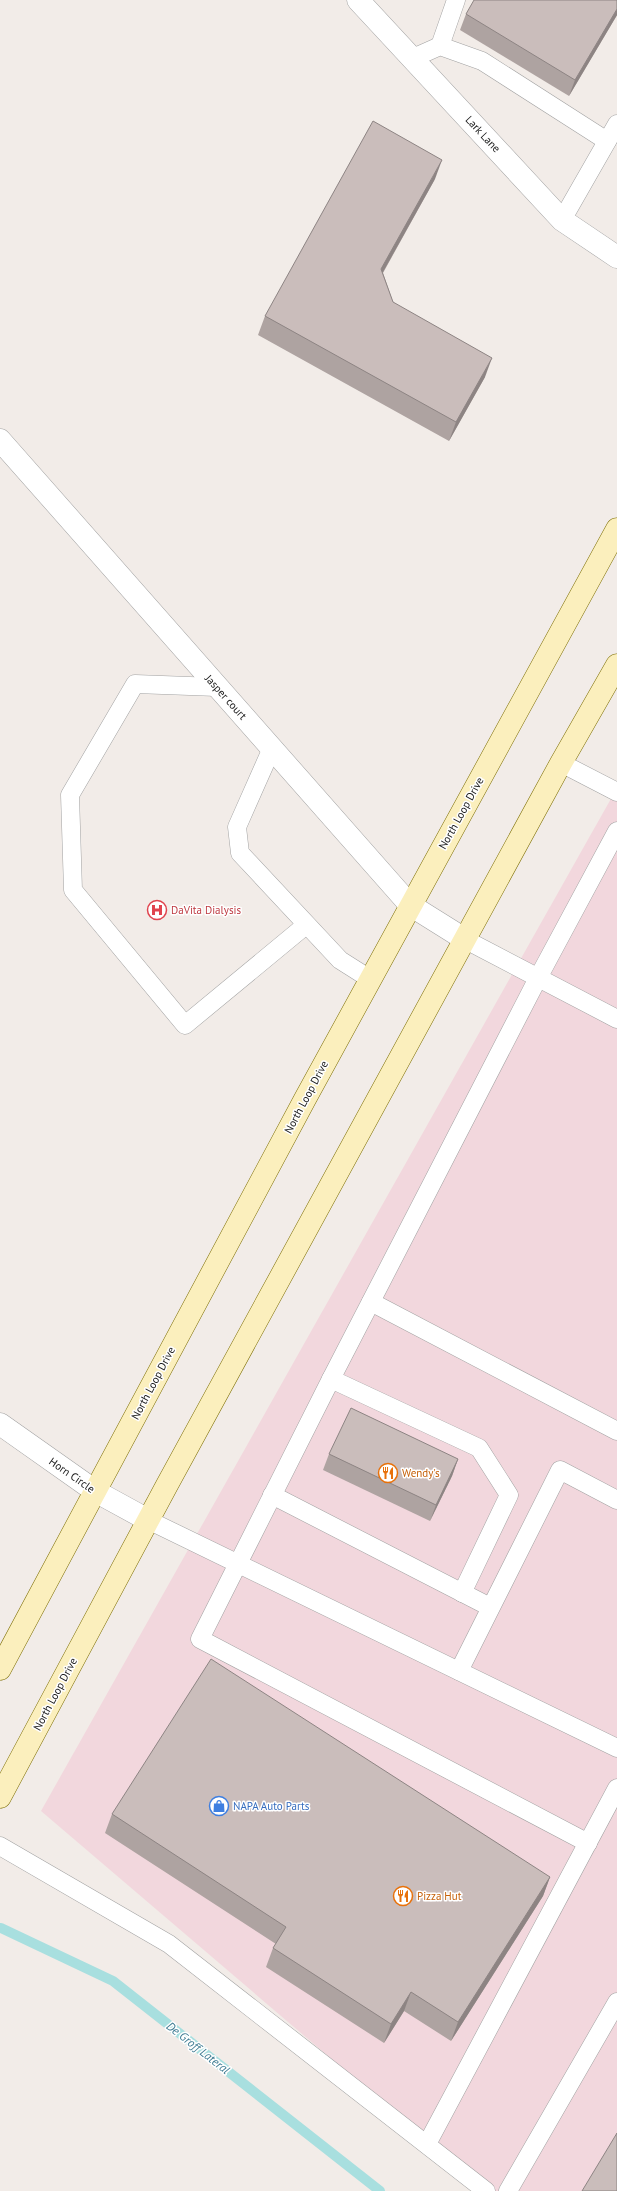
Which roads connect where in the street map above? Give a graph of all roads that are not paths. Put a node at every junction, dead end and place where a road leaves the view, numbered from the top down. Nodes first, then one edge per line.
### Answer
1 (358, 0) edge
2 (456, 0) edge
3 (440, 46) junction
4 (413, 58) junction
5 (617, 124) edge
6 (607, 142) junction
7 (562, 220) junction
8 (617, 257) edge
9 (0, 440) edge
10 (617, 529) edge
11 (617, 665) edge
12 (218, 687) junction
13 (272, 748) junction
14 (561, 763) junction
15 (617, 792) edge
16 (617, 831) edge
17 (410, 905) junction
18 (306, 925) junction
19 (466, 940) junction
20 (370, 978) junction
21 (538, 978) junction
22 (617, 1019) edge
23 (371, 1302) junction
24 (331, 1379) junction
25 (0, 1424) edge
26 (617, 1431) edge
27 (95, 1491) junction
28 (272, 1494) junction
29 (617, 1500) edge
30 (148, 1520) junction
31 (236, 1563) junction
32 (462, 1593) junction
33 (490, 1607) junction
34 (0, 1668) edge
35 (459, 1671) junction
36 (617, 1748) edge
37 (617, 1788) edge
38 (0, 1797) edge
39 (588, 1843) junction
40 (0, 1846) edge
41 (617, 2002) edge
42 (427, 2144) junction
43 (486, 2191) edge
44 (508, 2191) edge

1 - 4 street, Lark Lane
2 - 3 lane
3 - 4 lane
3 - 6 lane
4 - 7 street, Lark Lane
5 - 6 lane
6 - 7 lane
7 - 8 street, Lark Lane
9 - 12 street, Jasper court
10 - 17 main road, North Loop Drive
11 - 14 main road, North Loop Drive
12 - 13 street, Jasper court
12 - 18 lane
13 - 17 street, Jasper court
13 - 18 lane
14 - 15 lane
14 - 19 main road, North Loop Drive
16 - 21 lane
17 - 19 street, Jasper court
17 - 20 main road, North Loop Drive
18 - 20 lane
19 - 21 lane
19 - 30 main road, North Loop Drive
20 - 27 main road, North Loop Drive
21 - 22 lane
21 - 23 lane
23 - 24 lane
23 - 26 lane
24 - 28 lane
24 - 32 lane
25 - 27 street, Horn Circle
27 - 30 street, Horn Circle
27 - 34 main road, North Loop Drive
28 - 31 lane
28 - 32 lane
29 - 33 lane
30 - 31 lane
30 - 38 main road, North Loop Drive
31 - 35 lane
31 - 39 lane
32 - 33 lane
33 - 35 lane
35 - 36 lane
37 - 39 lane
39 - 42 lane
40 - 42 lane
41 - 44 lane
42 - 43 lane

